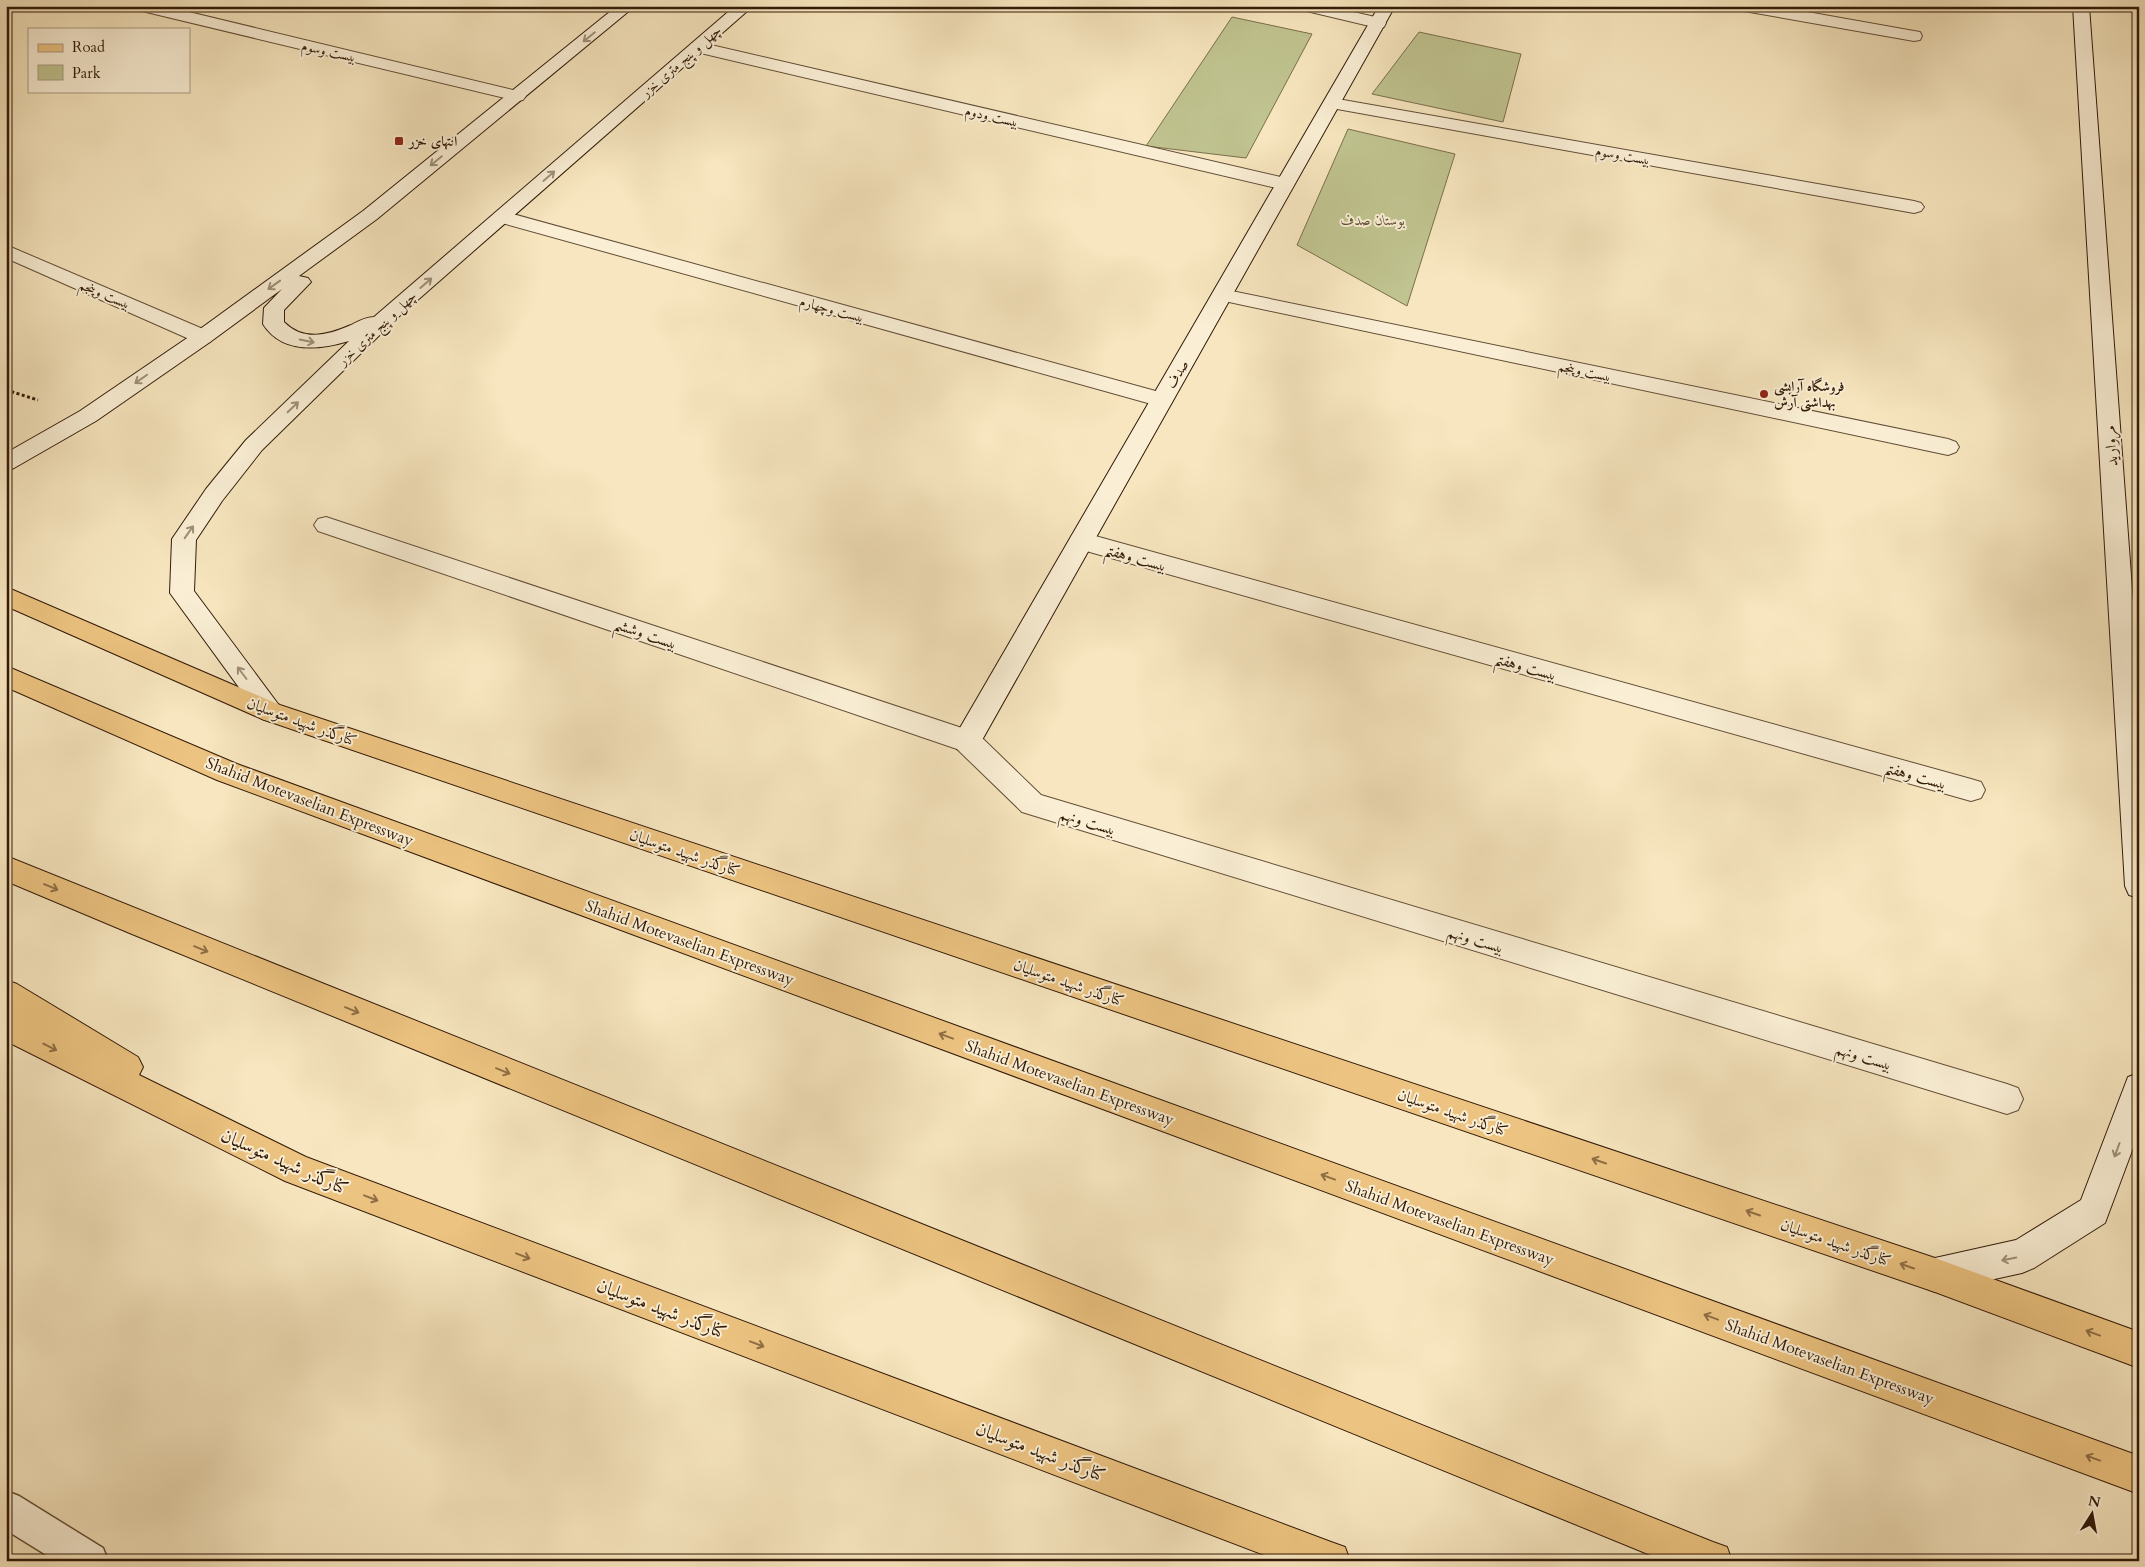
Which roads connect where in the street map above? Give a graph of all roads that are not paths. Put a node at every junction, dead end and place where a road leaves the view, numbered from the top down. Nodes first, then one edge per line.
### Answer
1 (142, 6) edge
2 (627, 6) edge
3 (745, 6) edge
4 (1304, 6) edge
5 (1744, 6) edge
6 (2081, 6) edge
7 (1382, 14) edge
8 (1914, 36) dead end
9 (698, 47) junction
10 (517, 96) junction
11 (1332, 103) junction
12 (1285, 184) junction
13 (1914, 207) dead end
14 (370, 215) junction
15 (502, 217) junction
16 (6, 251) edge
17 (1222, 295) junction
18 (389, 314) junction
19 (203, 337) junction
20 (1162, 400) junction
21 (1948, 447) dead end
22 (6, 464) edge
23 (326, 524) dead end
24 (1081, 541) junction
25 (6, 596) edge
26 (6, 676) edge
27 (271, 712) junction
28 (967, 741) junction
29 (1971, 790) dead end
30 (6, 868) edge
31 (2139, 886) edge
32 (6, 994) edge
33 (6, 1025) edge
34 (2139, 1088) edge
35 (2007, 1099) dead end
36 (297, 1170) junction
37 (1935, 1275) junction
38 (2139, 1350) edge
39 (2139, 1475) edge
40 (6, 1509) edge
41 (90, 1561) edge
42 (1331, 1561) edge
43 (1713, 1561) edge

1 - 10 street, بیست وسوم
2 -> 10 street
3 - 9 street, چهل و پنج متری خزر
4 - 7 street
5 - 8 street
6 - 31 street, مروارید
7 - 11 street, صدف
9 - 12 street, بیست ودوم
15 -> 9 street, چهل و پنج متری خزر
10 -> 14 street
11 - 12 street, صدف
11 - 13 street, بیست وسوم
12 - 17 street, صدف
14 -> 18 street
14 -> 19 street
18 -> 15 street, چهل و پنج متری خزر
15 - 20 street, بیست وچهارم
16 - 19 street, بیست وپنجم
17 - 20 street, صدف
17 - 21 street, بیست وپنجم
27 -> 18 street, چهل و پنج متری خزر
19 -> 22 street
20 - 24 street, صدف
23 - 28 street, بیست وششم
24 - 28 street, صدف
24 - 29 street, بیست وهفتم
25 - 27 main road, کنارگذر شهید متوسلیان
39 -> 26 main road, Shahid Motevaselian Expressway
37 -> 27 main road, کنارگذر شهید متوسلیان
28 - 35 street, بیست ونهم
30 -> 43 main road
32 - 36 main road
33 -> 36 main road, کنارگذر شهید متوسلیان
34 -> 37 street
36 -> 42 main road, کنارگذر شهید متوسلیان
38 -> 37 main road, کنارگذر شهید متوسلیان
40 - 41 lane

